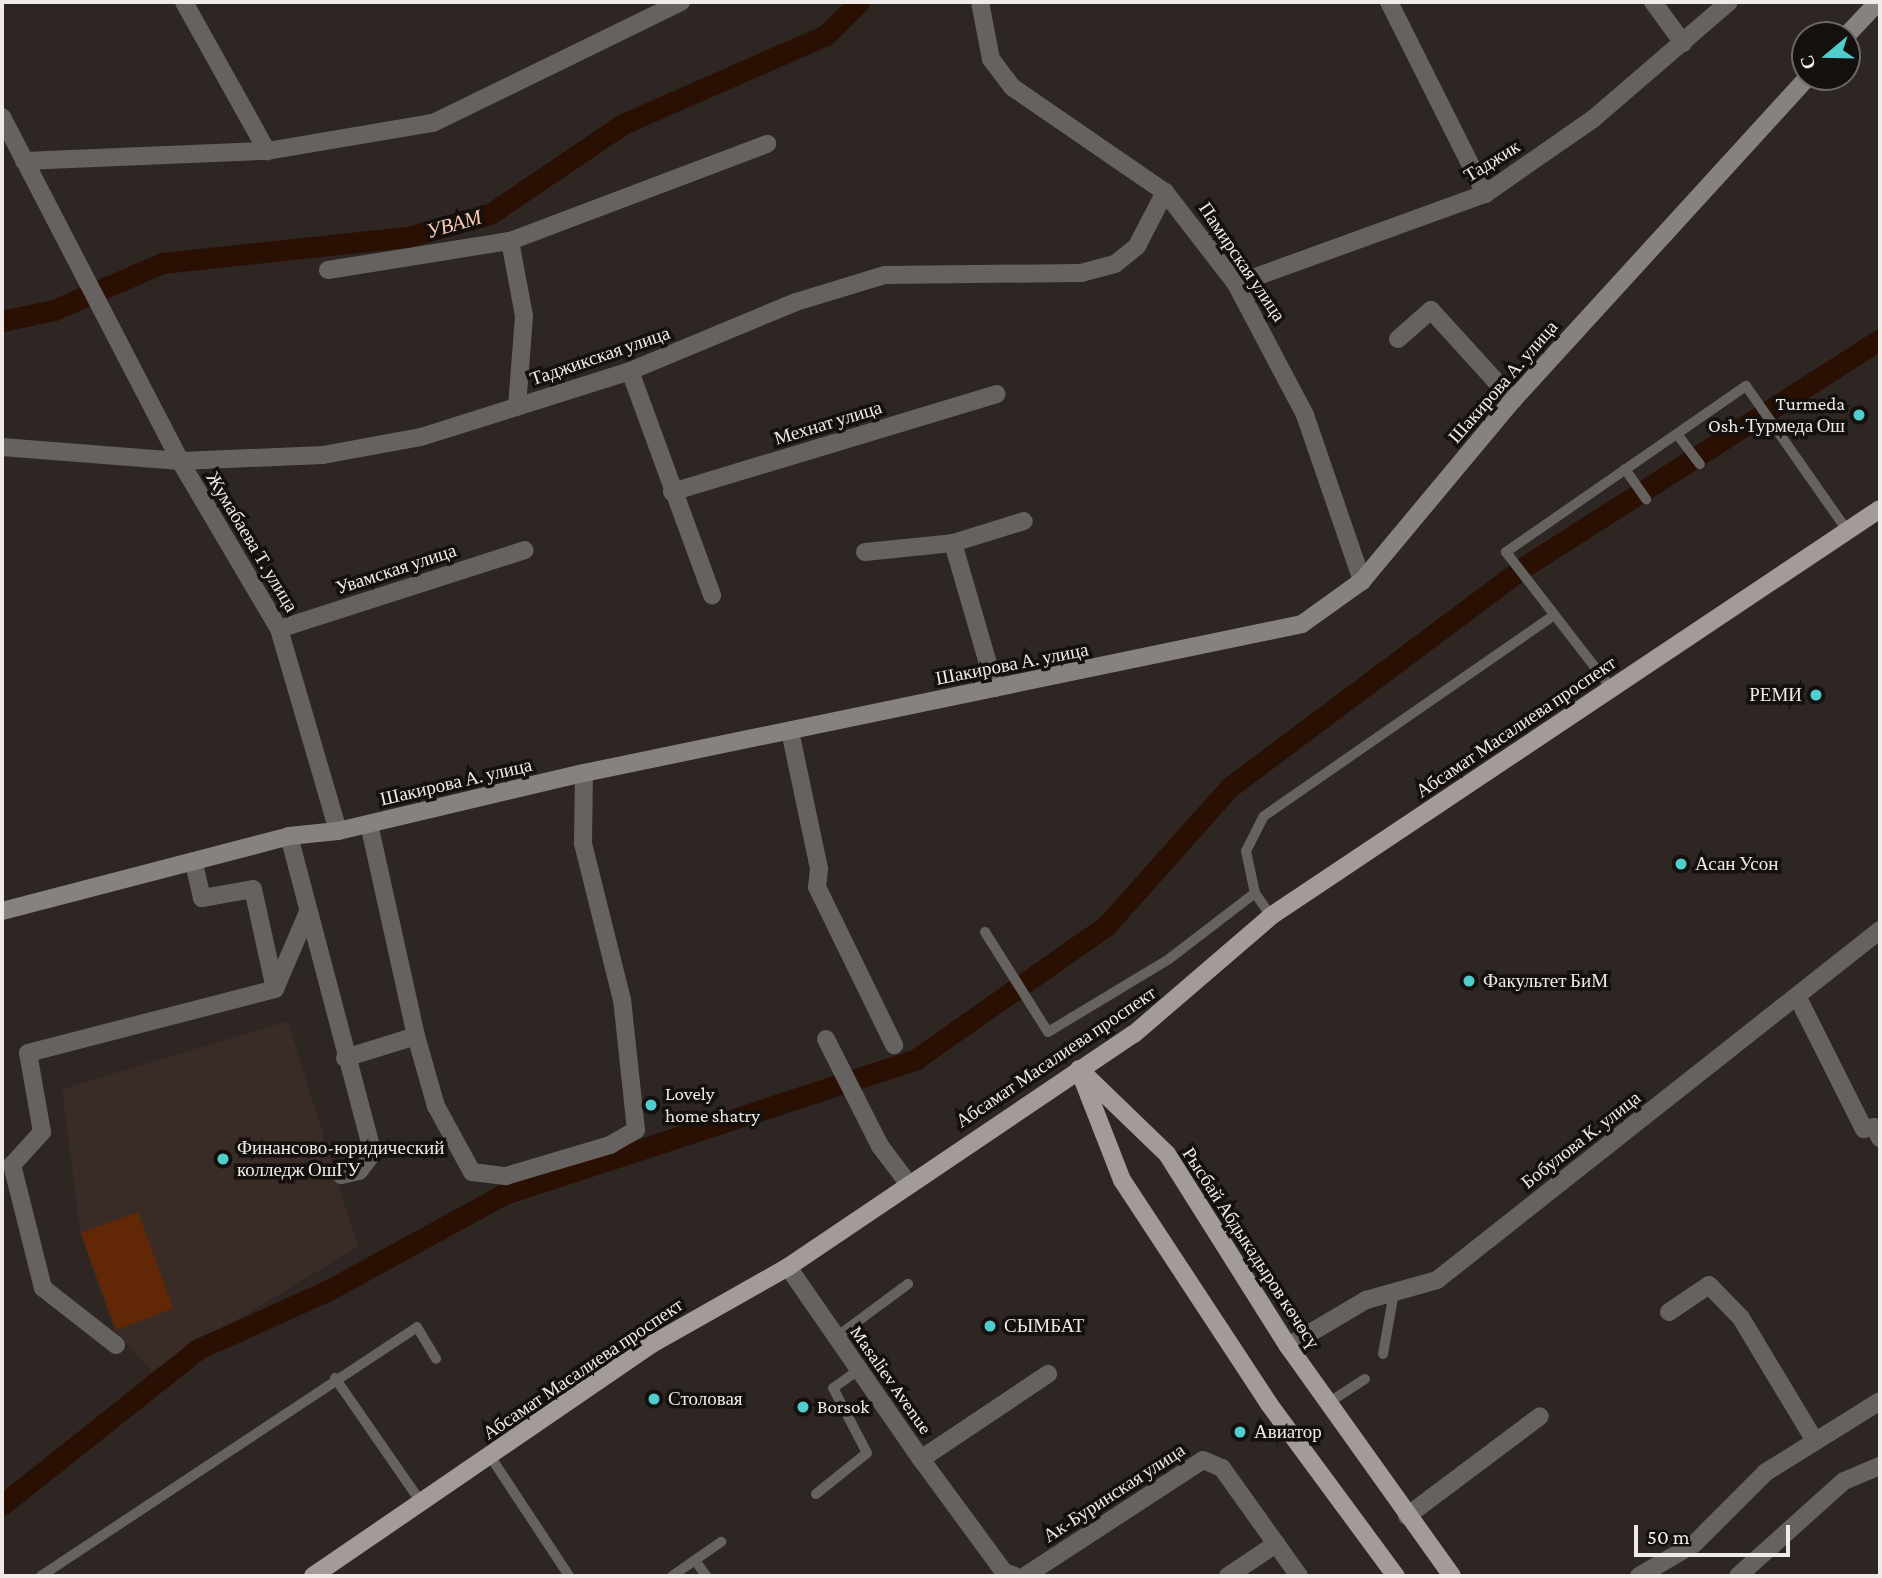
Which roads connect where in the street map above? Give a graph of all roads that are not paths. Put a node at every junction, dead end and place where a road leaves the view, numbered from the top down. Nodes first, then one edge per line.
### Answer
1 (184, 2) edge
2 (681, 2) edge
3 (980, 2) edge
4 (1389, 2) edge
5 (1653, 2) edge
6 (1729, 2) edge
7 (1878, 2) edge
8 (1860, 21) edge
9 (1683, 43) junction
10 (1795, 91) edge
11 (2, 117) edge
12 (767, 144) dead end
13 (267, 151) junction
14 (23, 161) junction
15 (1166, 192) junction
16 (1485, 194) junction
17 (510, 241) junction
18 (328, 270) dead end
19 (1236, 284) junction
20 (1398, 339) dead end
21 (630, 371) junction
22 (997, 394) dead end
23 (1513, 400) junction
24 (517, 407) junction
25 (1676, 433) junction
26 (2, 447) edge
27 (180, 461) junction
28 (1700, 464) dead end
29 (1625, 469) junction
30 (672, 492) junction
31 (1646, 499) dead end
32 (1880, 509) edge
33 (1024, 521) dead end
34 (1847, 530) junction
35 (953, 543) junction
36 (525, 550) dead end
37 (865, 552) dead end
38 (1362, 581) junction
39 (712, 595) dead end
40 (1553, 616) junction
41 (279, 629) junction
42 (995, 688) junction
43 (1611, 688) junction
44 (790, 731) junction
45 (584, 773) junction
46 (369, 824) junction
47 (338, 831) junction
48 (289, 835) junction
49 (194, 862) junction
50 (1255, 893) junction
51 (2, 911) edge
52 (308, 912) junction
53 (1271, 916) junction
54 (1880, 930) edge
55 (985, 932) dead end
56 (275, 989) junction
57 (1797, 996) junction
58 (416, 1036) junction
59 (826, 1039) dead end
60 (894, 1045) dead end
61 (345, 1058) junction
62 (1079, 1069) junction
63 (1880, 1138) edge
64 (341, 1175) dead end
65 (908, 1182) junction
66 (788, 1267) junction
67 (908, 1284) dead end
68 (1394, 1292) junction
69 (1668, 1312) dead end
70 (835, 1338) junction
71 (116, 1345) dead end
72 (1288, 1346) junction
73 (1383, 1354) dead end
74 (436, 1359) dead end
75 (857, 1371) junction
76 (1048, 1374) dead end
77 (335, 1378) junction
78 (1365, 1379) dead end
79 (1880, 1401) edge
80 (1328, 1404) junction
81 (1540, 1416) dead end
82 (1815, 1441) junction
83 (490, 1456) junction
84 (921, 1459) junction
85 (1880, 1466) edge
86 (816, 1494) dead end
87 (421, 1502) junction
88 (1406, 1516) junction
89 (721, 1542) dead end
90 (1276, 1544) junction
91 (695, 1560) junction
92 (41, 1576) edge
93 (313, 1576) edge
94 (569, 1576) edge
95 (672, 1576) edge
96 (706, 1576) edge
97 (1015, 1576) edge
98 (1025, 1576) edge
99 (1228, 1576) edge
100 (1299, 1576) edge
101 (1396, 1576) edge
102 (1452, 1576) edge
103 (1639, 1576) edge
104 (1738, 1576) edge

1 - 13 street
2 - 13 street
3 - 15 street, Памирская улица
4 - 16 street
5 - 9 street
6 - 9 street, Таджик
7 - 8 main road
9 - 16 street, Таджик
10 - 23 main road, Шакирова А. улица
11 - 14 street, Жумабаева Т. улица
12 - 17 street
13 - 14 street
14 - 27 street, Жумабаева Т. улица
15 - 19 street, Памирская улица
15 - 21 street, Таджикская улица
16 - 19 street, Таджик
17 - 18 street
17 - 24 street
19 - 38 street, Памирская улица
20 - 23 street
21 - 24 street, Таджикская улица
21 - 30 street
22 - 30 street, Мехнат улица
23 - 38 main road, Шакирова А. улица
24 - 27 street, Таджикская улица
25 - 28 lane
25 - 29 lane
25 - 34 lane
26 - 27 street, Таджикская улица
27 - 41 street, Жумабаева Т. улица
29 - 31 lane
29 - 40 lane
30 - 39 street
32 - 34 main road, Абсамат Масалиева проспект
33 - 35 street
34 - 43 main road, Абсамат Масалиева проспект
35 - 37 street
35 - 42 street
36 - 41 street, Увамская улица
38 - 42 main road, Шакирова А. улица
40 - 43 lane
40 - 50 lane
41 - 47 street, Жумабаева Т. улица
42 - 44 main road, Шакирова А. улица
43 - 53 main road, Абсамат Масалиева проспект
44 - 45 main road, Шакирова А. улица
44 - 60 street
45 - 46 main road, Шакирова А. улица
45 - 58 street
46 - 47 main road, Шакирова А. улица
46 - 58 street
47 - 48 main road, Шакирова А. улица
48 - 49 main road, Шакирова А. улица
48 - 52 street
49 - 51 main road, Шакирова А. улица
49 - 56 street
50 - 53 lane
50 - 55 lane
52 - 56 street
52 - 61 street
53 - 62 main road, Абсамат Масалиева проспект
54 - 57 street, Бобулова К. улица
56 - 71 street
57 - 63 street
57 - 68 street, Бобулова К. улица
58 - 61 street
59 - 65 street
61 - 64 street
62 - 65 main road, Абсамат Масалиева проспект
62 - 72 main road, Рысбай Абдыкадыров көчөсү
62 - 101 main road
65 - 66 main road, Абсамат Масалиева проспект
66 - 70 street, Masaliev Avenue
66 - 83 main road, Абсамат Масалиева проспект
67 - 70 lane
68 - 72 street, Бобулова К. улица
68 - 73 lane
69 - 82 street
70 - 75 street, Masaliev Avenue
72 - 80 main road, Рысбай Абдыкадыров көчөсү
74 - 77 lane
75 - 84 street, Masaliev Avenue
75 - 86 lane
76 - 84 street, Masaliev Avenue
77 - 87 lane
77 - 92 lane
78 - 80 lane
79 - 82 street
80 - 88 main road, Рысбай Абдыкадыров көчөсү
81 - 88 street
82 - 103 street
83 - 87 main road, Абсамат Масалиева проспект
83 - 94 lane
84 - 97 street
85 - 104 street
87 - 93 main road, Абсамат Масалиева проспект
88 - 102 main road, Рысбай Абдыкадыров көчөсү
89 - 91 lane
90 - 98 street, Ак-Буринская улица
90 - 99 street
90 - 100 street, Ак-Буринская улица
91 - 95 lane
91 - 96 lane

